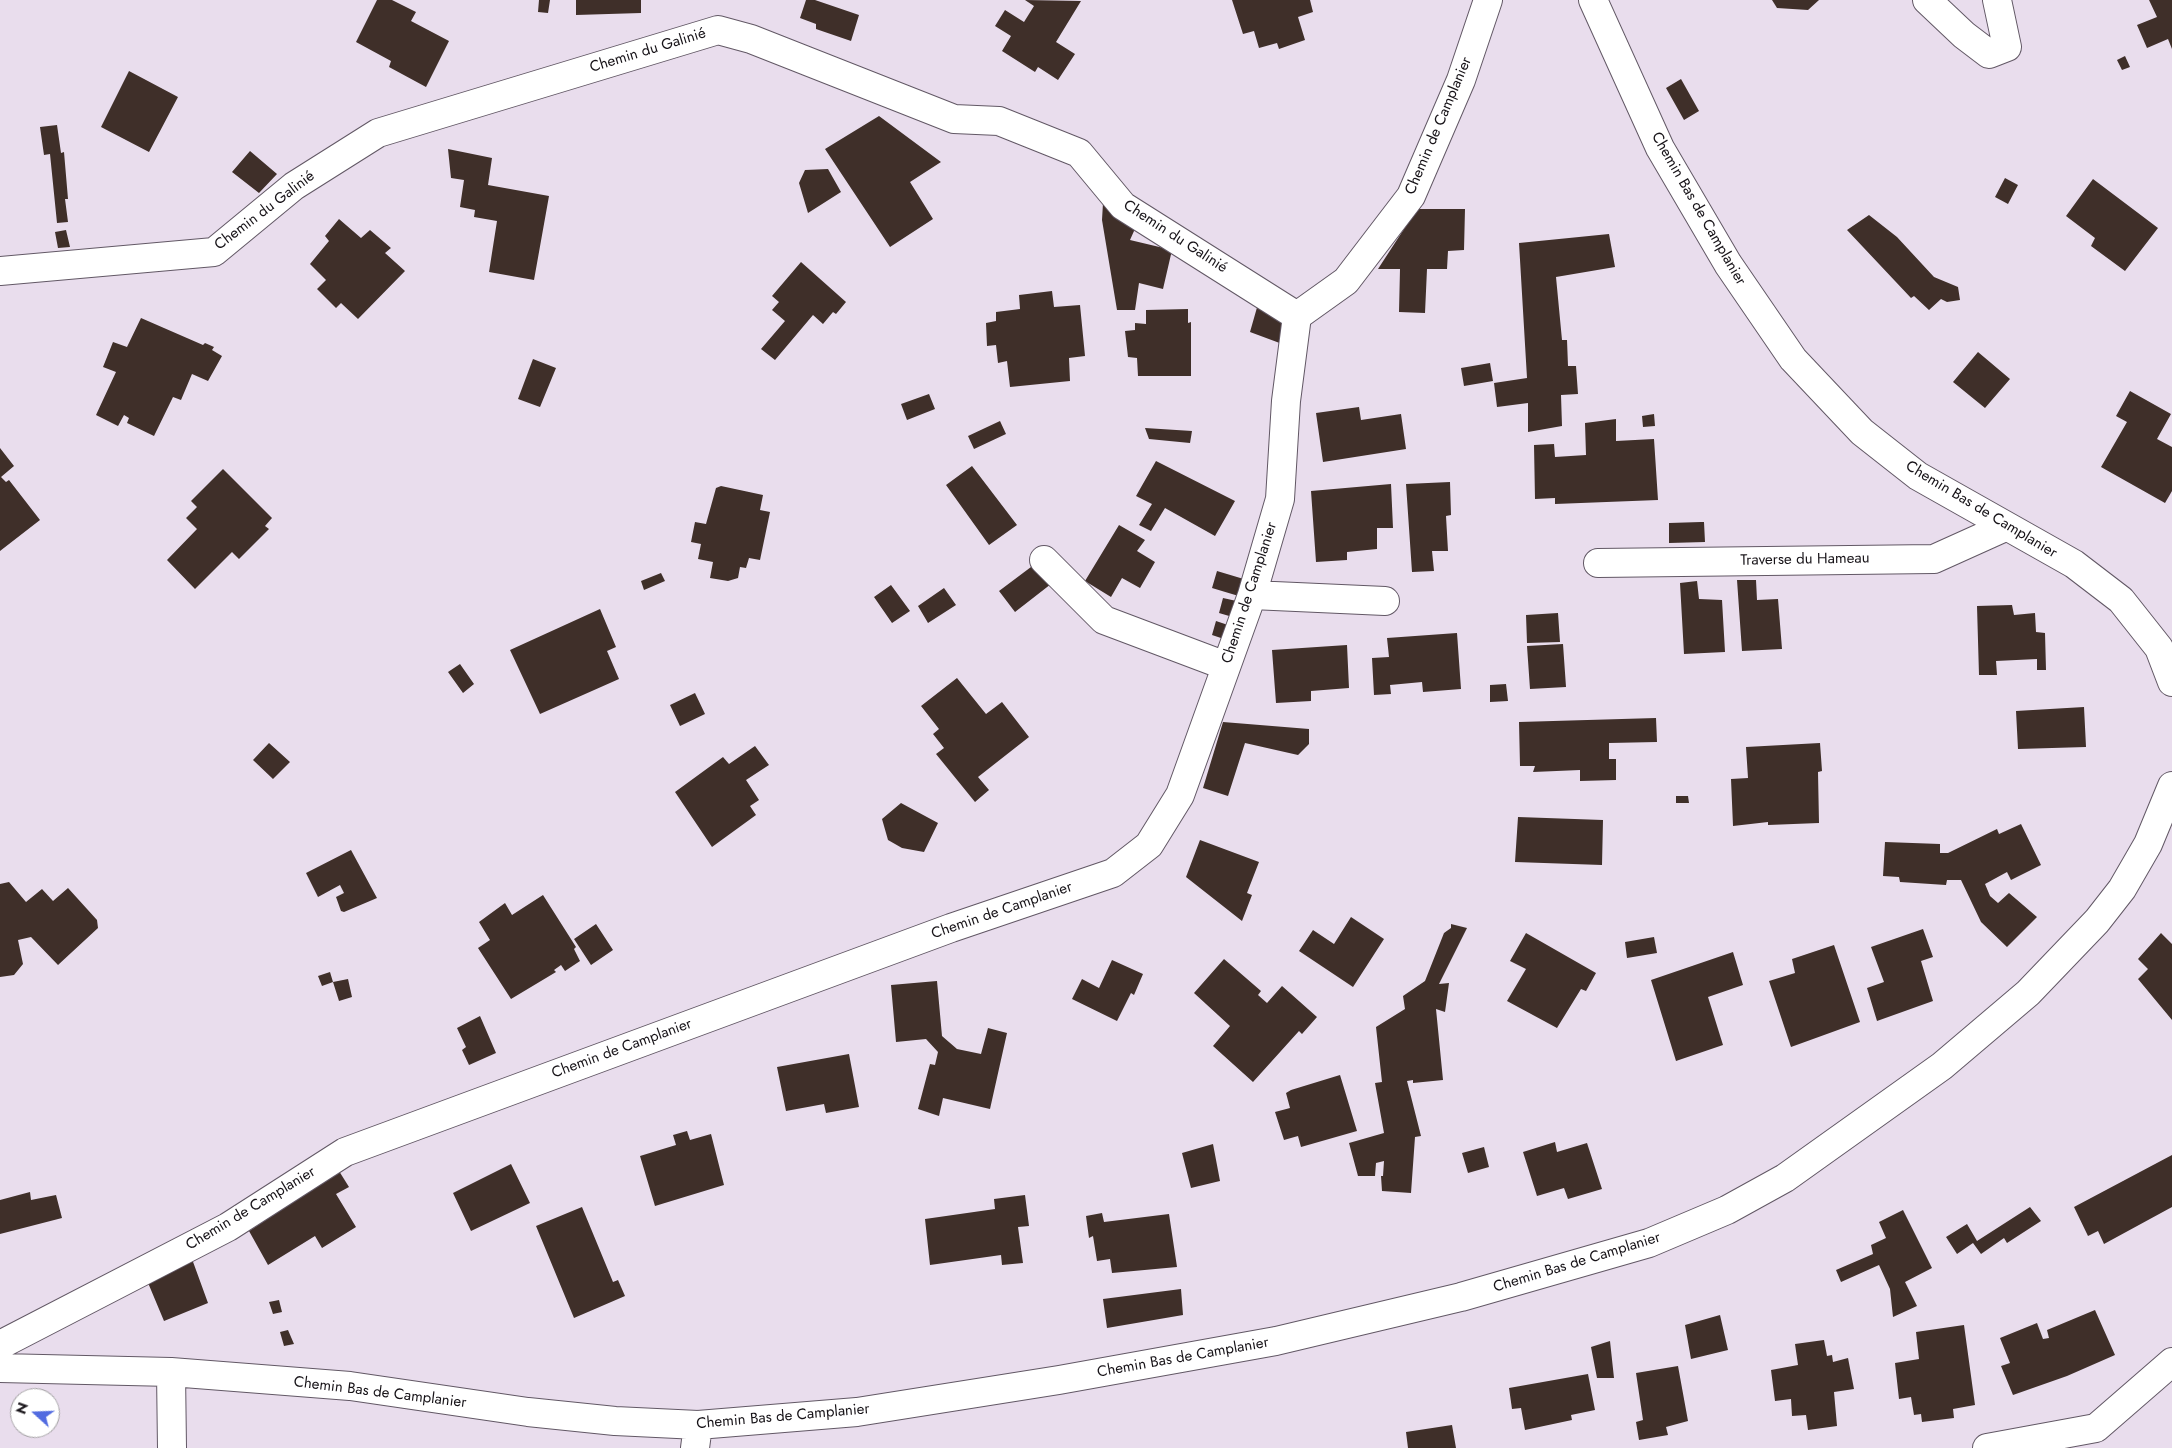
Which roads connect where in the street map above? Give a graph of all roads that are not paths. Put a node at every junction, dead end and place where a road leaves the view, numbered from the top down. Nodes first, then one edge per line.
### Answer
1 (1488, 0) edge
2 (1593, 0) edge
3 (1927, 0) edge
4 (1997, 0) edge
5 (0, 271) edge
6 (1296, 316) junction
7 (2005, 526) junction
8 (1044, 560) dead end
9 (1598, 563) dead end
10 (1252, 595) junction
11 (1384, 602) dead end
12 (1226, 666) junction
13 (2172, 682) edge
14 (2172, 786) edge
15 (0, 1345) edge
16 (2172, 1362) edge
17 (0, 1368) edge
18 (171, 1372) junction
19 (697, 1436) edge
20 (172, 1448) edge
21 (1987, 1448) edge

1 - 6 street, Chemin de Camplanier
2 - 7 street, Chemin Bas de Camplanier
3 - 4 street
5 - 6 street, Chemin du Galinié
6 - 10 street, Chemin de Camplanier
7 - 9 street, Traverse du Hameau
7 - 13 street, Chemin Bas de Camplanier
8 - 12 street
10 - 11 street
10 - 12 street, Chemin de Camplanier
12 - 15 street, Chemin de Camplanier
14 - 19 street, Chemin Bas de Camplanier
16 - 21 street
17 - 18 street, Chemin Bas de Camplanier
18 - 19 street, Chemin Bas de Camplanier
18 - 20 street

